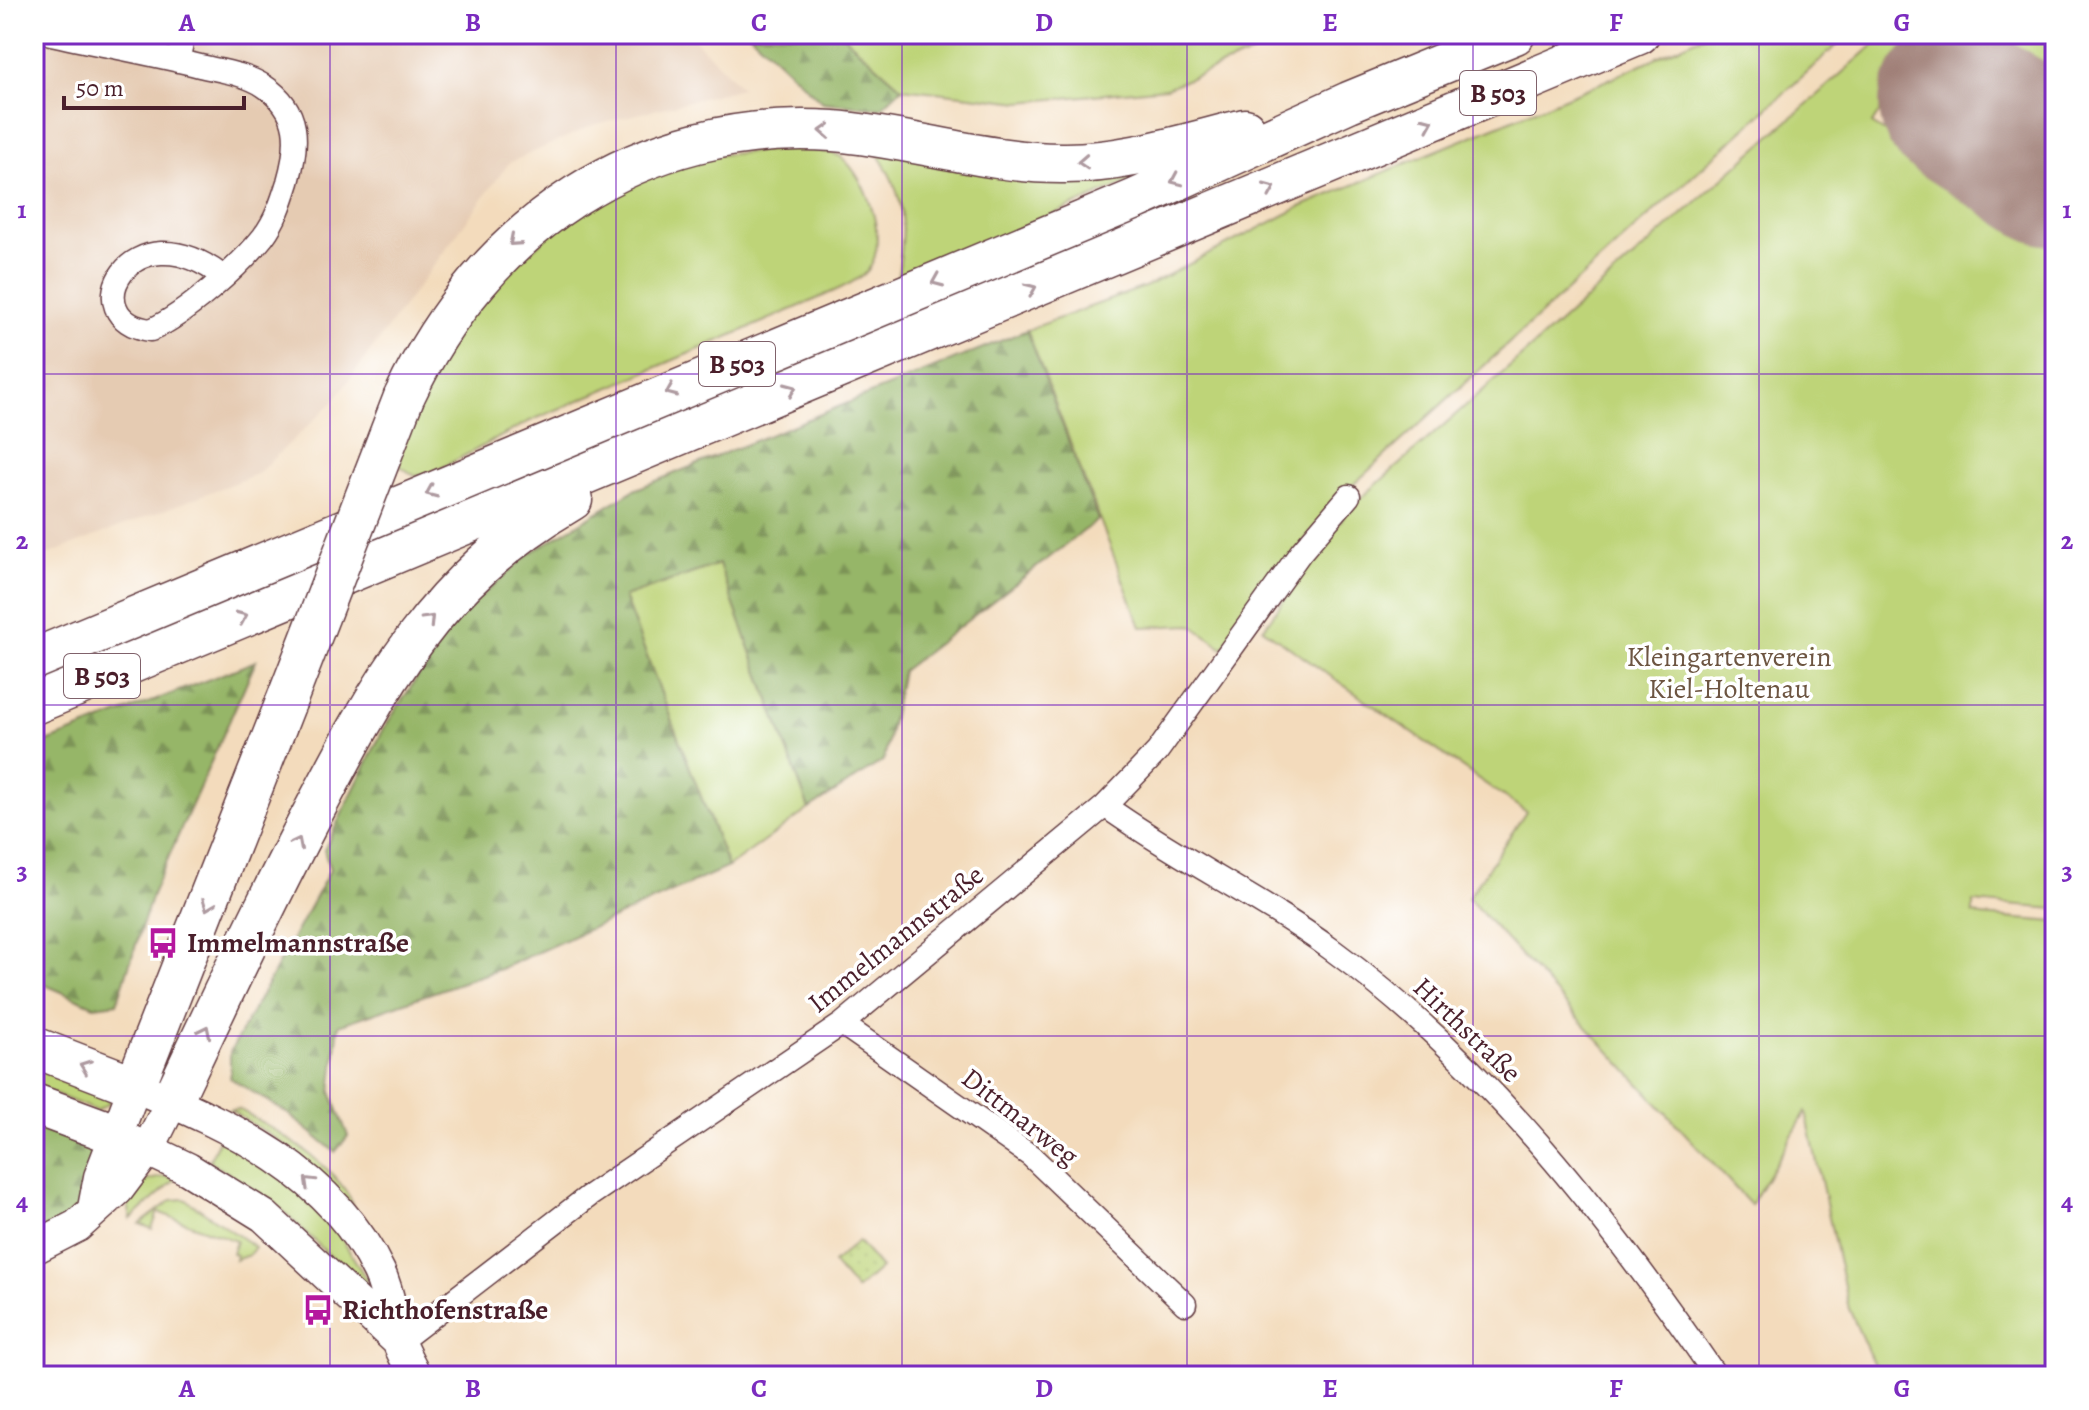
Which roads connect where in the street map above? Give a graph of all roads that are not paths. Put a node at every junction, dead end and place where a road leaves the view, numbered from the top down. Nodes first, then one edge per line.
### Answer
1 (51, 34) edge
2 (184, 34) edge
3 (1515, 34) edge
4 (1639, 34) edge
5 (178, 61) junction
6 (1349, 102) junction
7 (222, 276) junction
8 (693, 430) junction
9 (1349, 496) dead end
10 (34, 659) edge
11 (34, 704) edge
12 (1105, 806) junction
13 (842, 1024) junction
14 (34, 1047) edge
15 (135, 1086) junction
16 (172, 1101) junction
17 (34, 1104) edge
18 (132, 1142) junction
19 (34, 1248) edge
20 (1185, 1304) dead end
21 (399, 1342) junction
22 (415, 1376) edge
23 (1716, 1376) edge

1 - 5 street
2 - 5 street
3 - 6 highway, B 503
8 -> 4 highway, B 503
5 - 7 street
6 -> 10 highway, B 503
6 -> 15 highway, bridge
7 - 7 street
11 -> 8 highway, B 503
16 -> 8 highway
9 - 12 street, Immelmannstraße
12 - 13 street, Immelmannstraße
12 - 23 street, Hirthstraße
13 - 20 street, Dittmarweg
13 - 21 street, Immelmannstraße
15 -> 14 highway
15 - 16 street
15 - 18 street
16 - 18 street
21 -> 16 street
17 - 18 highway
18 - 19 street
18 - 21 street
21 - 22 street

